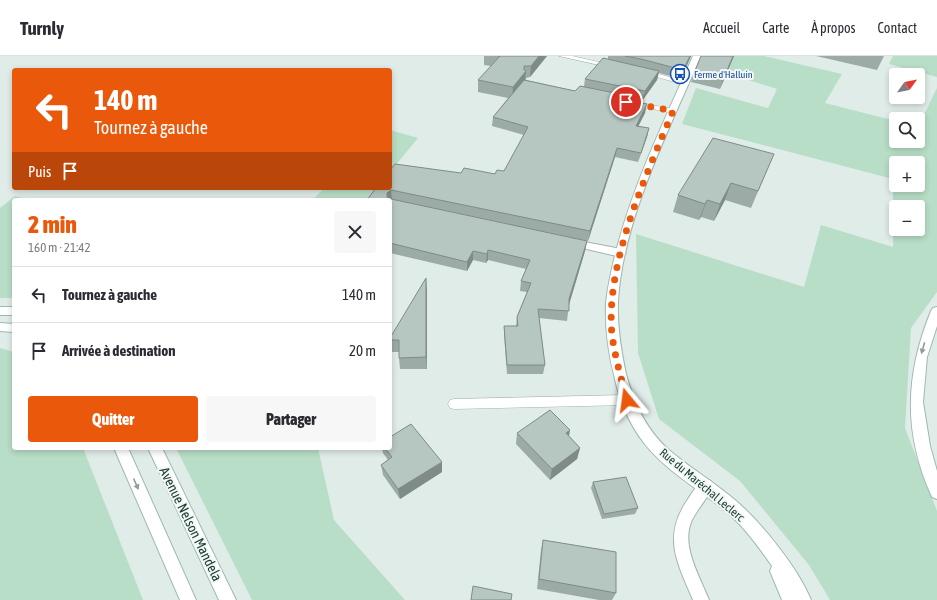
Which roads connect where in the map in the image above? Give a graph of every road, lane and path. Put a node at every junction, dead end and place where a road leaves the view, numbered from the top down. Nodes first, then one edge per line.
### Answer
1 (562, 56) edge
2 (697, 56) edge
3 (623, 68) edge
4 (634, 70) edge
5 (686, 83) junction
6 (625, 101) edge
7 (673, 111) junction
8 (560, 240) edge
9 (621, 253) junction
10 (0, 311) edge
11 (12, 311) edge
12 (937, 311) edge
13 (0, 327) edge
14 (12, 328) edge
15 (627, 400) junction
16 (454, 404) dead end
17 (122, 450) edge
18 (156, 450) edge
19 (706, 486) junction
20 (937, 492) edge
21 (768, 548) junction
22 (188, 600) edge
23 (228, 600) edge
24 (701, 600) edge
25 (790, 600) edge
26 (803, 600) edge

1 - 3 lane
2 - 5 street, Rue du Maréchal Leclerc
4 - 5 lane
5 - 7 street, Rue du Maréchal Leclerc
6 - 7 lane
7 - 9 street, Rue du Maréchal Leclerc
8 - 9 street
9 - 15 street, Rue du Maréchal Leclerc
10 - 11 street
12 -> 20 street
13 - 14 street
15 - 16 lane
15 - 19 street, Rue du Maréchal Leclerc
17 -> 22 street
18 - 23 street, Avenue Nelson Mandela
19 - 21 street, Rue du Maréchal Leclerc
19 - 24 street
21 - 25 street, Rue du Maréchal Leclerc
21 - 26 street, Rue du Maréchal Leclerc

